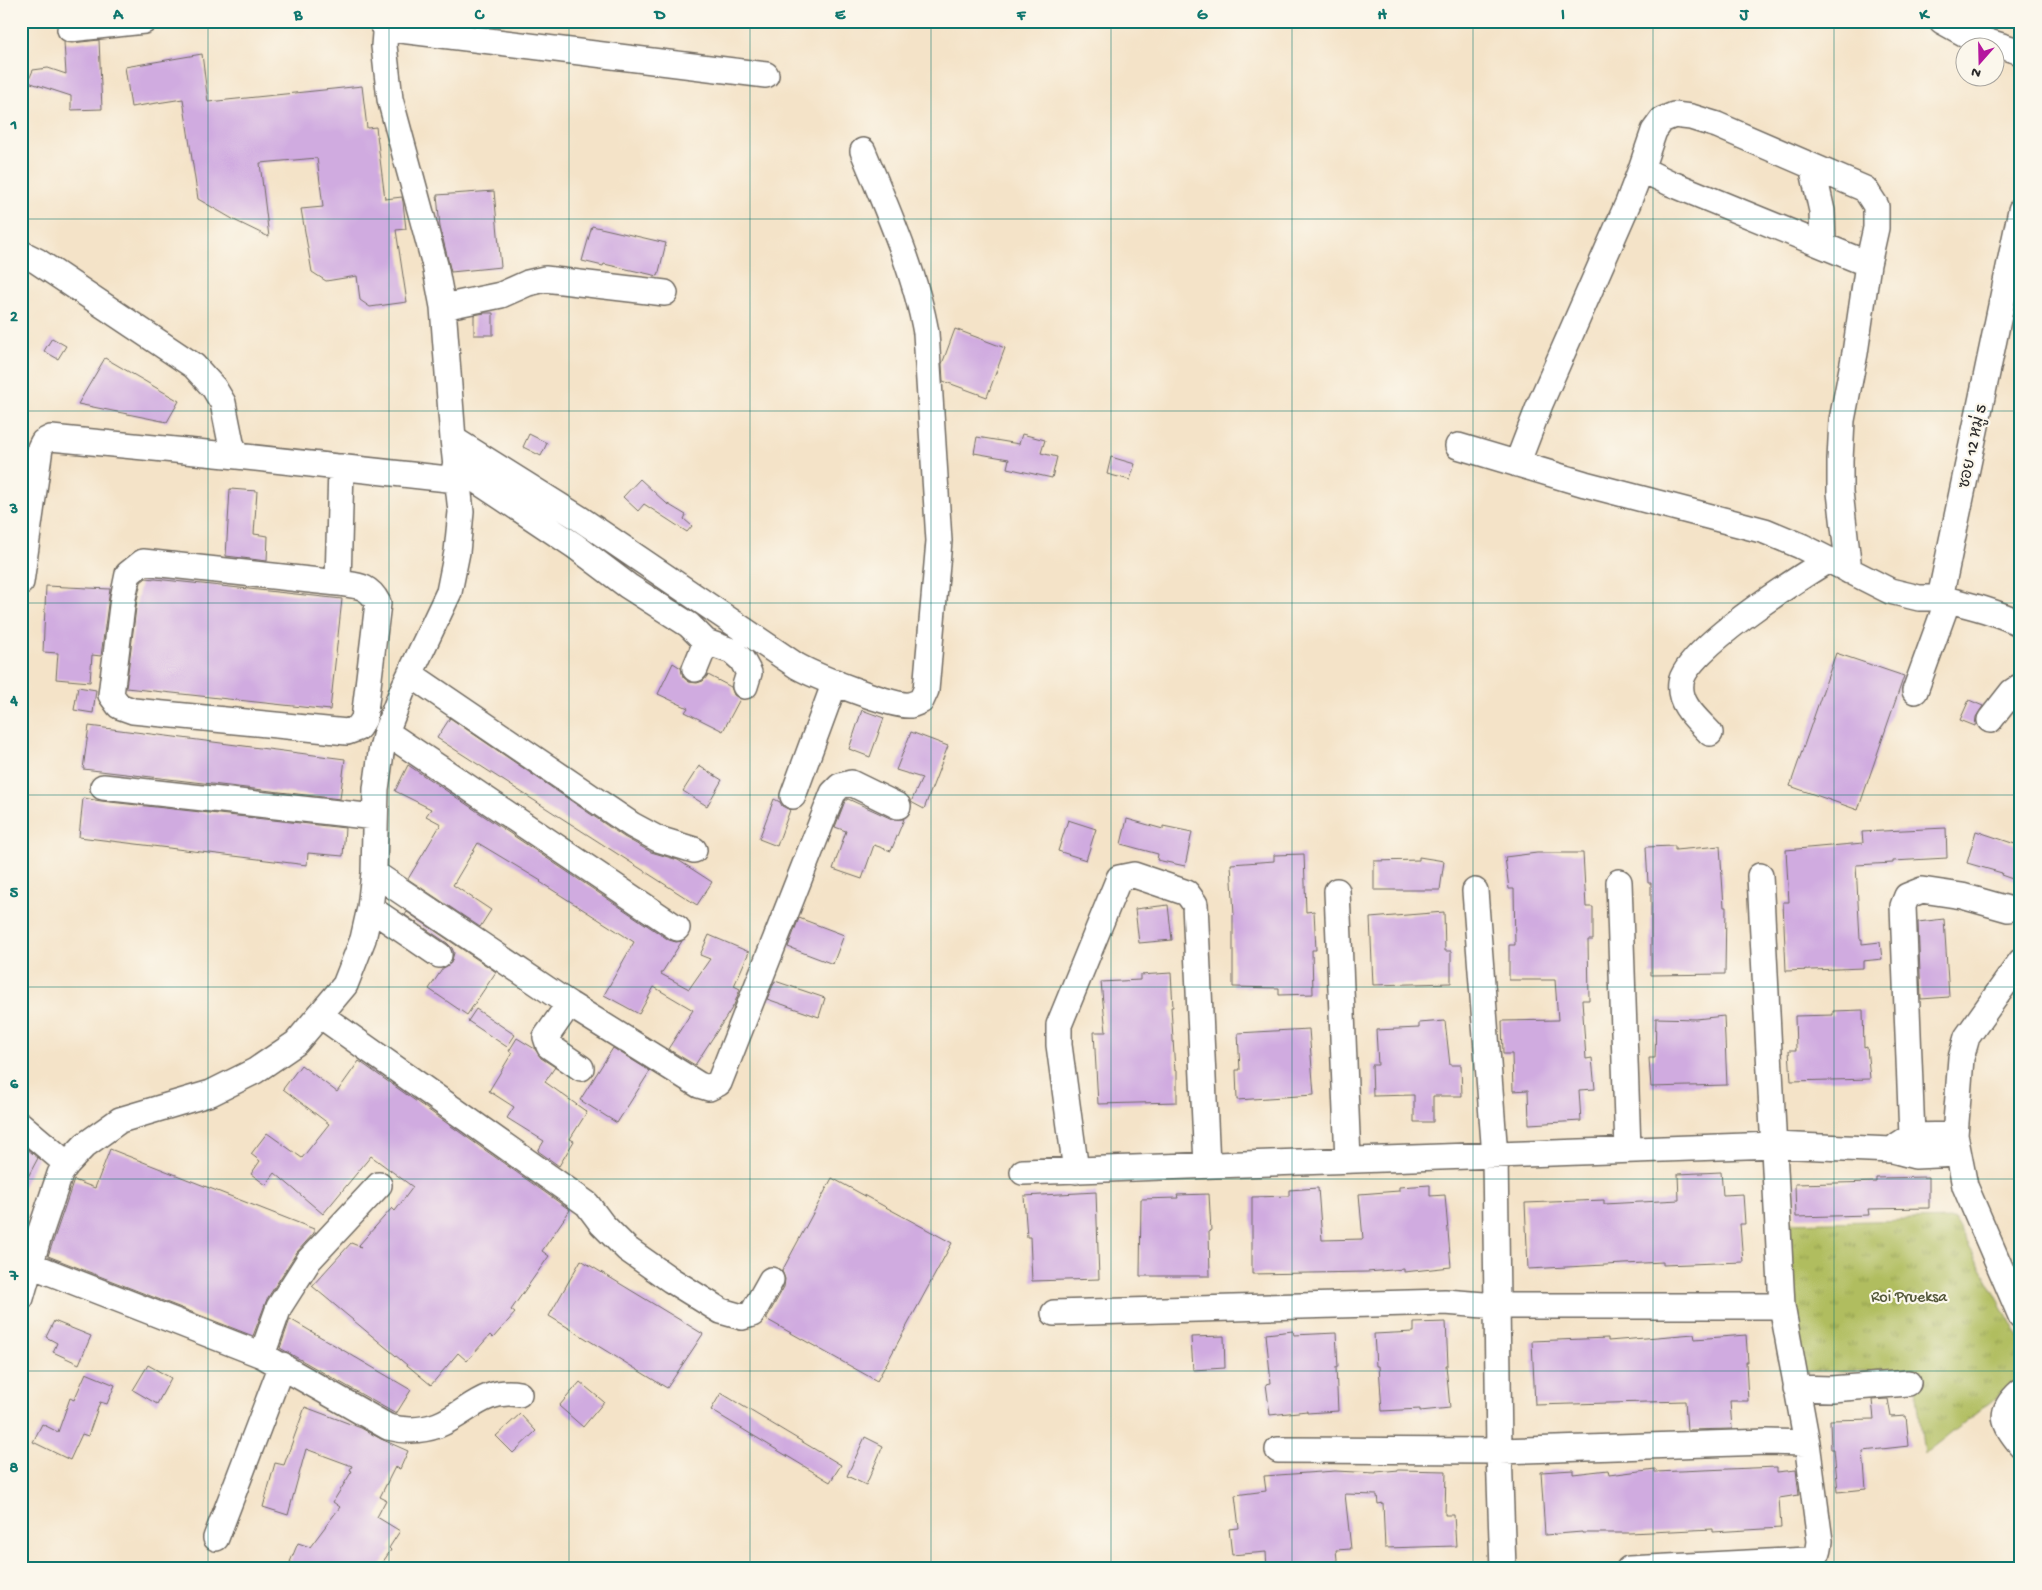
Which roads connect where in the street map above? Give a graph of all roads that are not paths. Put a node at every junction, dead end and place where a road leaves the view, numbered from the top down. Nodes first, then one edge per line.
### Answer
1 (144, 21) edge
2 (1942, 21) edge
3 (385, 25) edge
4 (77, 26) edge
5 (2021, 52) edge
6 (766, 75) dead end
7 (863, 151) dead end
8 (1812, 166) junction
9 (1641, 169) junction
10 (2021, 210) edge
11 (1823, 245) junction
12 (21, 253) edge
13 (1868, 264) junction
14 (665, 293) dead end
15 (443, 307) junction
16 (453, 439) junction
17 (1458, 446) dead end
18 (237, 456) junction
19 (1517, 464) junction
20 (341, 467) junction
21 (456, 473) junction
22 (1839, 565) junction
23 (21, 582) edge
24 (338, 583) junction
25 (1944, 599) junction
26 (2021, 624) edge
27 (706, 642) junction
28 (695, 669) dead end
29 (410, 674) junction
30 (834, 682) junction
31 (745, 686) dead end
32 (2021, 686) edge
33 (1915, 691) dead end
34 (1990, 720) dead end
35 (386, 732) junction
36 (1710, 733) dead end
37 (103, 787) dead end
38 (793, 796) dead end
39 (898, 806) dead end
40 (375, 817) junction
41 (694, 850) dead end
42 (374, 873) junction
43 (1760, 876) dead end
44 (1619, 882) dead end
45 (1337, 891) dead end
46 (1475, 891) dead end
47 (370, 908) junction
48 (2008, 908) dead end
49 (678, 928) dead end
50 (439, 955) dead end
51 (2021, 961) edge
52 (569, 1004) junction
53 (320, 1015) junction
54 (581, 1068) dead end
55 (21, 1125) edge
56 (1956, 1144) junction
57 (1774, 1145) junction
58 (1906, 1147) junction
59 (1628, 1150) junction
60 (1495, 1156) junction
61 (1348, 1160) junction
62 (67, 1164) junction
63 (1207, 1165) junction
64 (1076, 1171) junction
65 (1023, 1172) dead end
66 (379, 1184) dead end
67 (30, 1247) edge
68 (771, 1280) dead end
69 (21, 1298) edge
70 (1497, 1306) junction
71 (1782, 1306) junction
72 (1054, 1313) dead end
73 (2021, 1316) edge
74 (272, 1360) junction
75 (1908, 1383) dead end
76 (1796, 1388) junction
77 (2021, 1391) edge
78 (519, 1394) dead end
79 (1807, 1444) junction
80 (2021, 1445) edge
81 (1278, 1450) dead end
82 (1499, 1451) junction
83 (216, 1538) dead end
84 (1503, 1569) edge
85 (1629, 1569) edge

1 - 4 street
2 - 5 street
3 - 6 street
3 - 15 street
7 - 30 street
8 - 9 street
8 - 11 street
8 - 13 street
9 - 11 street
9 - 19 street
10 - 25 street, ซอย 12 หมู่ 5
11 - 13 street
12 - 18 street
13 - 22 street
14 - 15 street
15 - 16 street
16 - 21 street
16 - 30 street
17 - 19 street
18 - 20 street
18 - 23 street
19 - 22 street
20 - 21 street
20 - 24 street
21 - 27 street
21 - 29 street
22 - 25 street
22 - 36 street
24 - 24 street
25 - 26 street
25 - 33 street, ซอย 12 หมู่ 5
27 - 28 street
27 - 31 street
29 - 35 street
29 - 41 street
30 - 38 street
32 - 34 street
35 - 40 street
35 - 49 street
37 - 40 street
39 - 52 street
40 - 42 street
42 - 47 street
42 - 52 street
43 - 57 street
44 - 59 street
45 - 61 street
46 - 60 street
47 - 50 street
47 - 53 street
48 - 58 street
51 - 56 street
52 - 54 street
53 - 62 street
53 - 68 street
55 - 62 street
56 - 58 street
56 - 73 street
57 - 58 street
57 - 59 street
57 - 71 street
59 - 60 street
60 - 61 street
60 - 70 street
61 - 63 street
62 - 67 street
63 - 64 street
63 - 64 street
64 - 65 street
66 - 74 street
67 - 69 street
67 - 74 street
70 - 71 street
70 - 72 street
70 - 82 street
71 - 76 street
74 - 78 street
74 - 83 street
75 - 76 street
76 - 79 street
77 - 80 street
79 - 82 street
79 - 85 street
81 - 82 street
82 - 84 street

